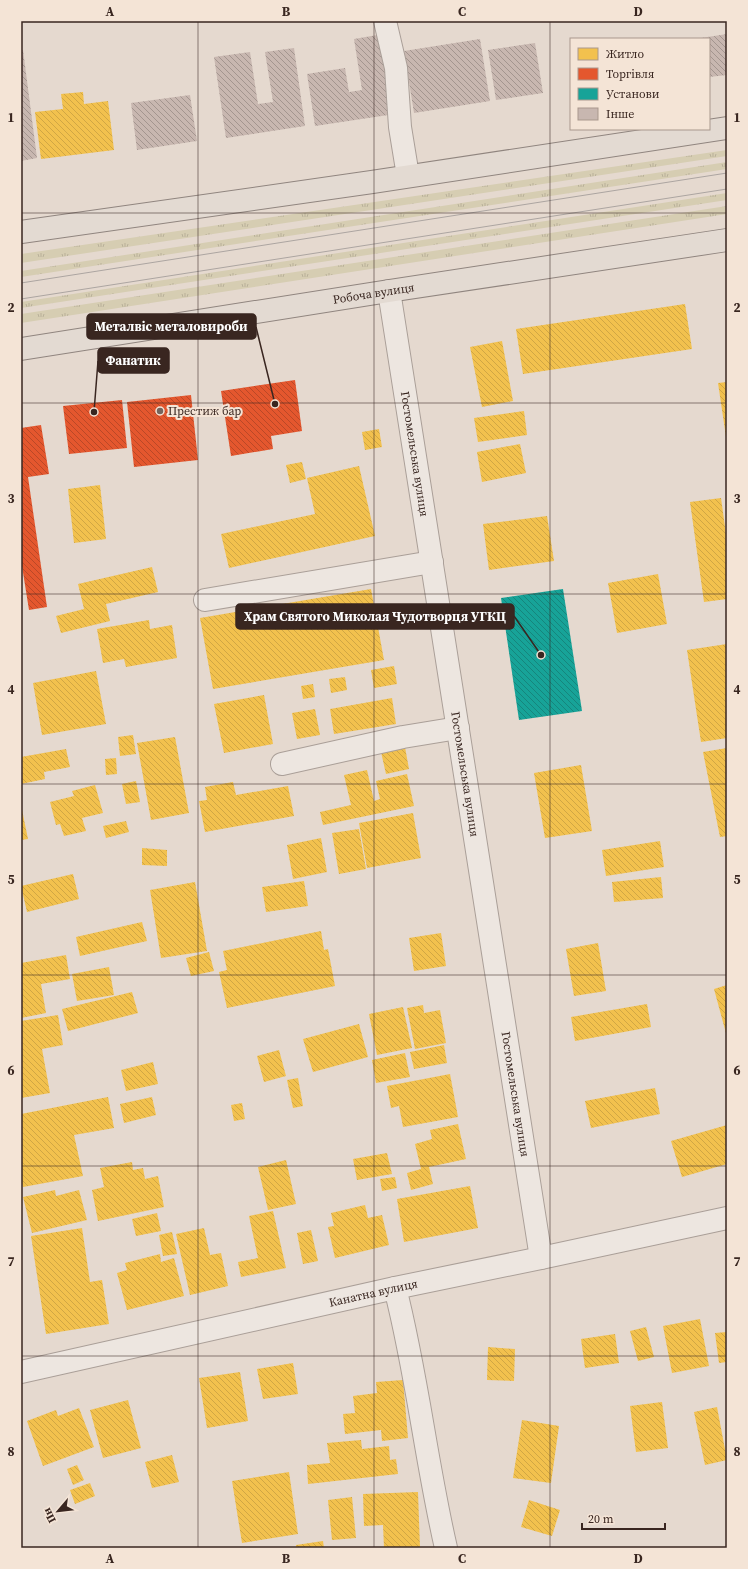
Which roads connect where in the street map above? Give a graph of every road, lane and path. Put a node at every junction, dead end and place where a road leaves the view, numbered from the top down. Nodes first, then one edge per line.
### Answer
1 (385, 21) edge
2 (727, 128) edge
3 (408, 176) junction
4 (21, 232) edge
5 (727, 240) edge
6 (389, 291) junction
7 (21, 349) edge
8 (432, 562) junction
9 (205, 600) dead end
10 (458, 728) junction
11 (282, 764) dead end
12 (727, 1218) edge
13 (541, 1258) junction
14 (394, 1288) junction
15 (21, 1372) edge
16 (446, 1548) edge

1 - 3 street
2 - 3 main road
3 - 4 main road
5 - 6 main road, Робоча вулиця
6 - 7 main road, Робоча вулиця
6 - 8 street, Гостомельська вулиця
8 - 9 street
8 - 10 street, Гостомельська вулиця
10 - 11 street
10 - 13 street, Гостомельська вулиця
12 - 13 street, Канатна вулиця
13 - 14 street, Канатна вулиця
14 - 15 street, Канатна вулиця
14 - 16 street

